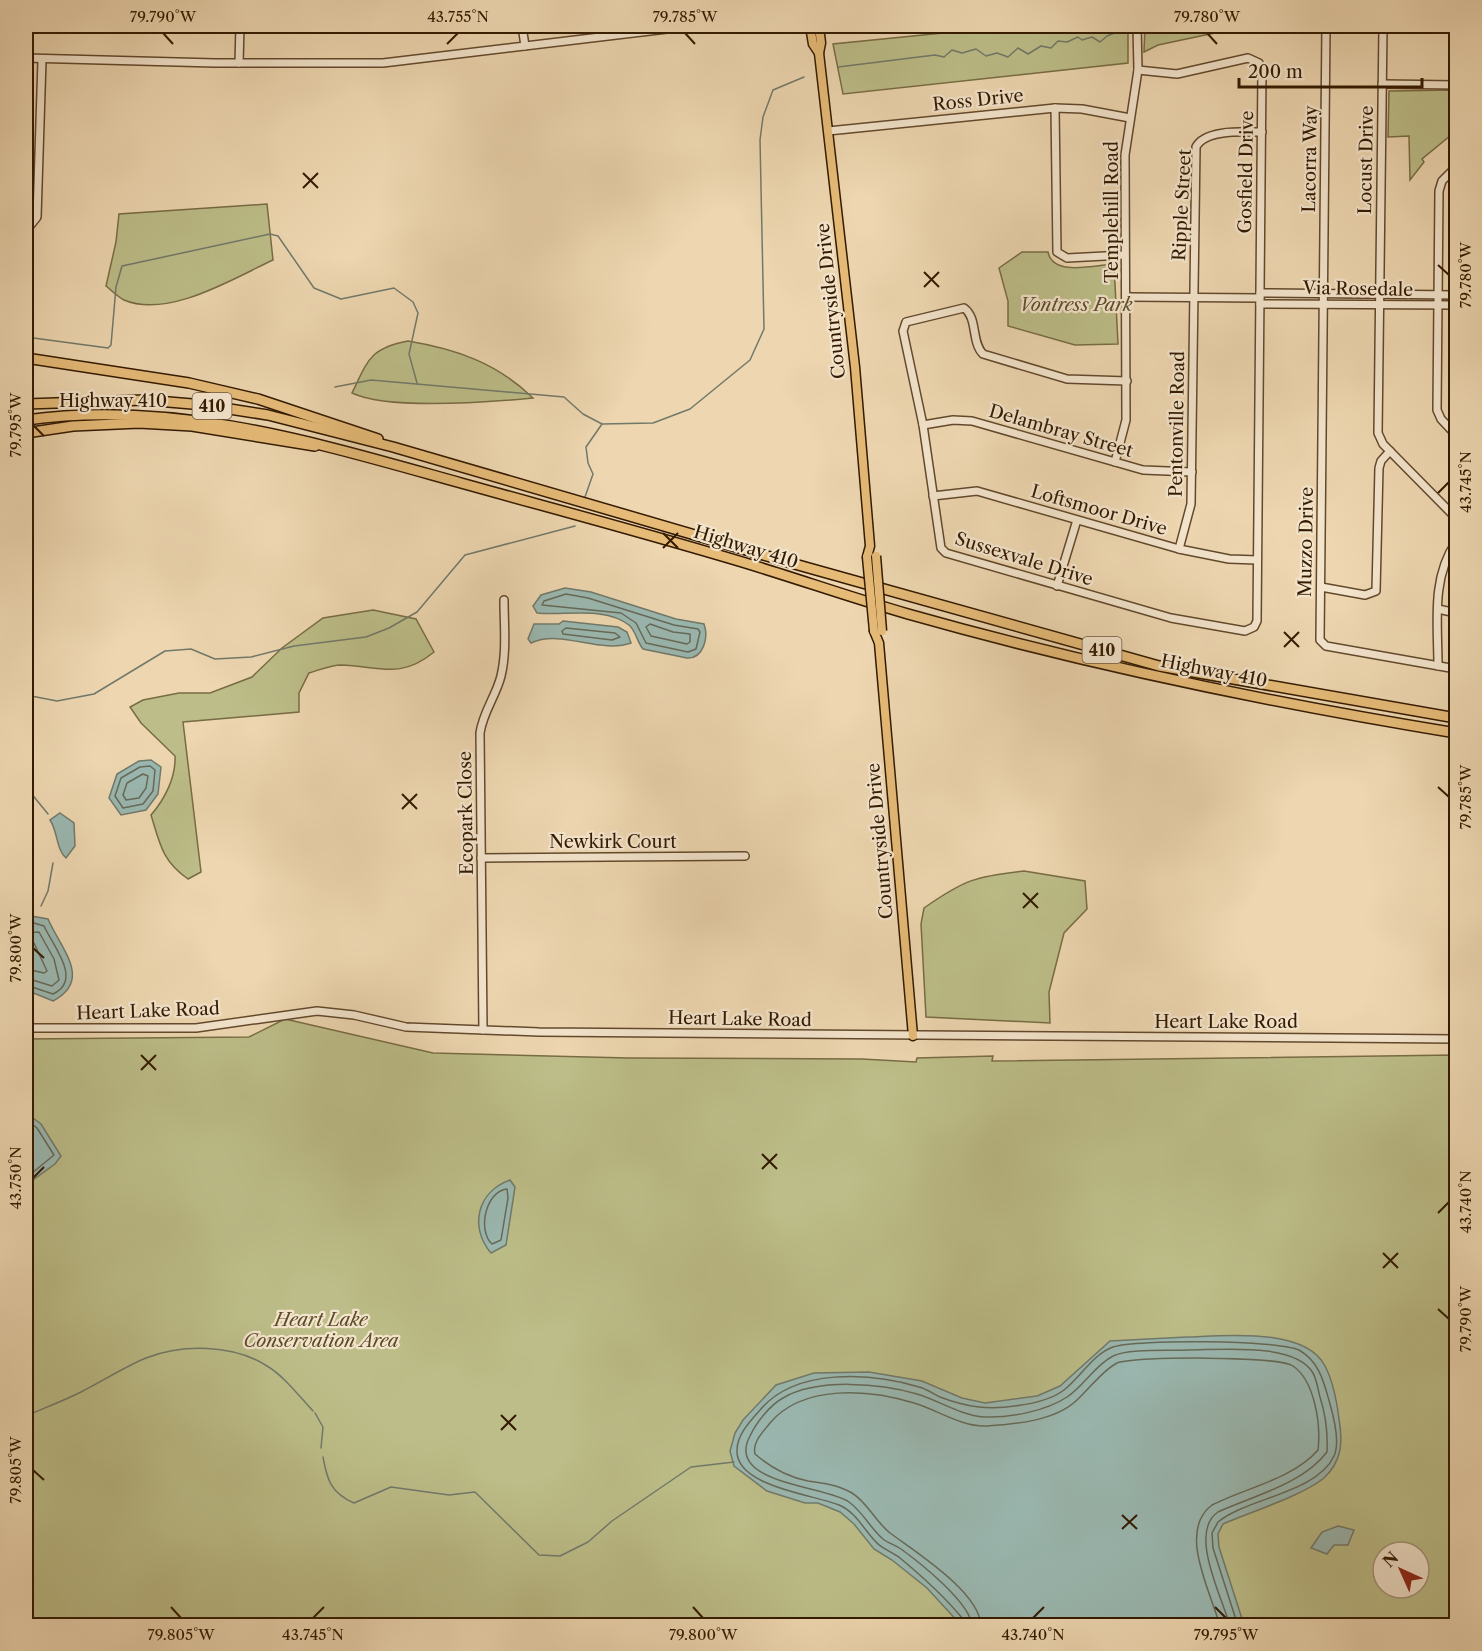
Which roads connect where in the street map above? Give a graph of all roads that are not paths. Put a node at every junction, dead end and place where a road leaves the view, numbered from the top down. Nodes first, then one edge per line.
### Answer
1 (240, 26) edge
2 (522, 26) edge
3 (692, 26) edge
4 (810, 26) edge
5 (819, 26) edge
6 (1137, 26) edge
7 (1326, 26) edge
8 (1383, 27) edge
9 (1456, 29) edge
10 (525, 46) junction
11 (819, 53) junction
12 (26, 58) edge
13 (42, 60) junction
14 (239, 63) junction
15 (1138, 70) junction
16 (1382, 84) junction
17 (1456, 85) edge
18 (1055, 108) junction
19 (1130, 118) junction
20 (828, 131) junction
21 (1262, 132) junction
22 (1456, 167) edge
23 (26, 231) edge
24 (1124, 255) junction
25 (1323, 293) junction
26 (1380, 294) junction
27 (1438, 295) junction
28 (1456, 295) edge
29 (1126, 297) junction
30 (1194, 297) junction
31 (1260, 298) junction
32 (1323, 304) junction
33 (1380, 304) junction
34 (1438, 305) junction
35 (1456, 305) edge
36 (26, 358) edge
37 (1127, 381) junction
38 (26, 404) edge
39 (26, 420) edge
40 (923, 425) junction
41 (26, 433) edge
42 (1456, 435) edge
43 (325, 446) junction
44 (393, 447) junction
45 (1390, 451) junction
46 (1115, 462) junction
47 (1192, 472) junction
48 (933, 496) junction
49 (1456, 518) edge
50 (1077, 520) junction
51 (1456, 542) edge
52 (1179, 549) junction
53 (1257, 560) junction
54 (1057, 586) junction
55 (1321, 587) junction
56 (504, 600) dead end
57 (1438, 609) junction
58 (1456, 613) edge
59 (1438, 666) junction
60 (1456, 669) edge
61 (1456, 717) edge
62 (1456, 733) edge
63 (745, 856) dead end
64 (481, 858) junction
65 (26, 1028) edge
66 (483, 1030) junction
67 (913, 1036) junction
68 (1456, 1039) edge

1 - 14 street
2 - 10 street
3 - 10 street
4 - 11 main road, Countryside Drive
5 - 11 main road, Countryside Drive
6 - 15 street, Templehill Road
7 - 25 street, Lacorra Way
8 - 9 street
8 - 16 street, Locust Drive
10 - 14 street
11 - 20 main road, Countryside Drive
12 - 13 street
13 - 14 street
13 - 23 street
15 - 19 street, Templehill Road
15 - 21 street, Gosfield Drive
16 - 17 street
16 - 26 street, Locust Drive
18 - 19 street, Ross Drive
18 - 20 street, Ross Drive
18 - 24 street
19 - 24 street, Templehill Road
20 - 67 main road, Countryside Drive, bridge
21 - 30 street, Ripple Street
21 - 31 street, Gosfield Drive
22 - 27 street
24 - 29 street, Templehill Road
25 - 26 street, Via Rosedale
25 - 31 street, Via Rosedale
25 - 32 street, Lacorra Way
26 - 27 street, Via Rosedale
26 - 33 street, Locust Drive
27 - 28 street, Via Rosedale
27 - 34 street
29 - 30 street
29 - 37 street, Templehill Road
30 - 31 street
30 - 47 street, Pentonville Road
31 - 32 street, Via Rosedale
31 - 53 street, Sussexvale Drive
32 - 33 street, Via Rosedale
32 - 55 street, Muzzo Drive
33 - 34 street, Via Rosedale
33 - 45 street, Locust Drive
34 - 35 street, Via Rosedale
34 - 42 street
36 - 44 highway
37 - 40 street, Sussexvale Drive
37 - 46 street, Templehill Road
38 - 44 highway, Highway 410 / 410
39 - 43 highway, Highway 410 / 410
40 - 46 street, Delambray Street
40 - 48 street, Sussexvale Drive
41 - 43 highway
43 - 62 highway, Highway 410 / 410
44 - 61 highway, Highway 410 / 410
45 - 49 street, Locust Drive
45 - 55 street
46 - 47 street, Delambray Street
47 - 52 street, Pentonville Road
48 - 50 street, Loftsmoor Drive
48 - 54 street, Sussexvale Drive
50 - 52 street, Loftsmoor Drive
50 - 54 street
51 - 57 street
52 - 53 street, Loftsmoor Drive
53 - 54 street, Sussexvale Drive
55 - 59 street, Muzzo Drive
56 - 64 street, Ecopark Close
57 - 58 street
57 - 59 street
59 - 60 street, Muzzo Drive
63 - 64 street, Newkirk Court
64 - 66 street, Ecopark Close
65 - 66 street, Heart Lake Road
66 - 67 street, Heart Lake Road
67 - 68 street, Heart Lake Road

